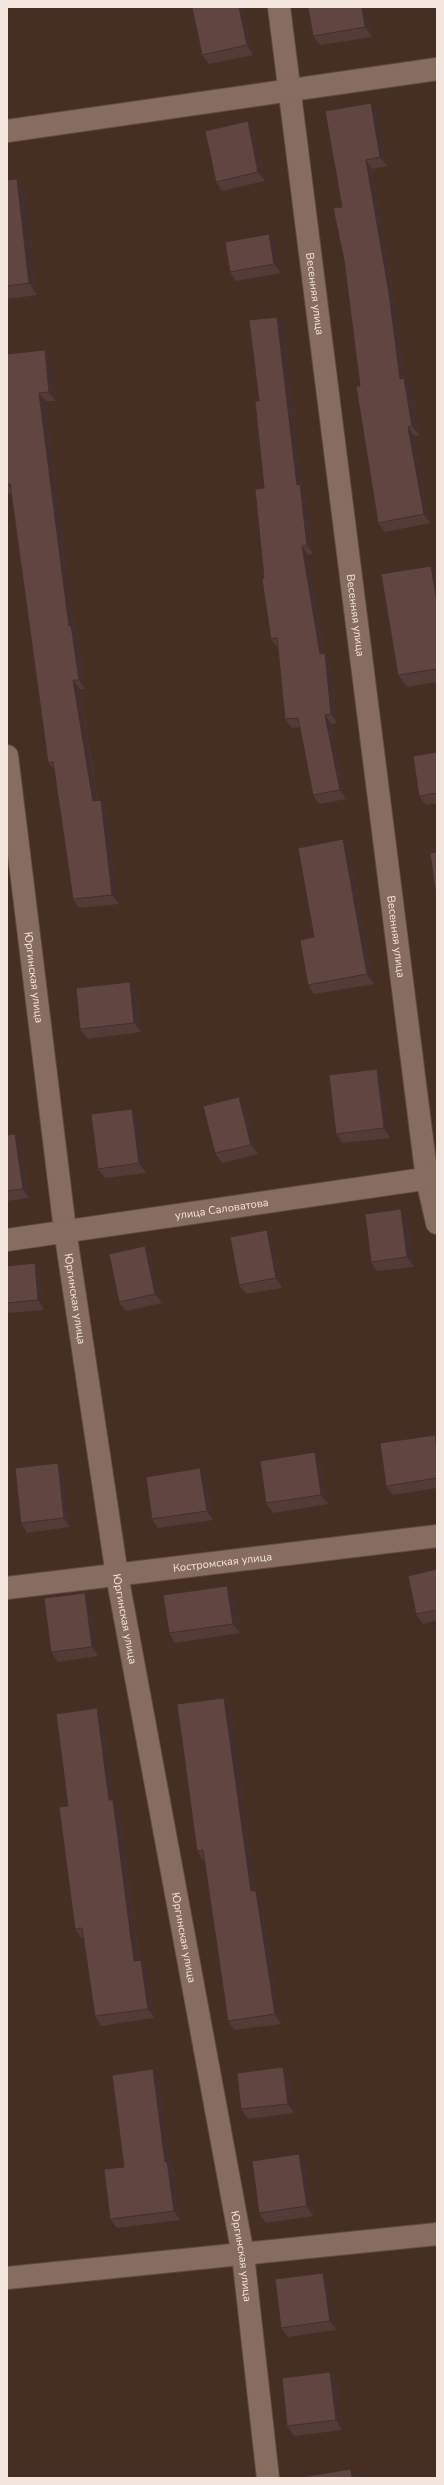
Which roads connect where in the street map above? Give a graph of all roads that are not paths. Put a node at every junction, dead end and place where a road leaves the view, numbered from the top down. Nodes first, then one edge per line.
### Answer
1 (279, 7) edge
2 (437, 69) edge
3 (291, 90) junction
4 (7, 131) edge
5 (7, 756) edge
6 (432, 1178) edge
7 (437, 1223) edge
8 (65, 1230) junction
9 (7, 1240) edge
10 (437, 1536) edge
11 (117, 1575) junction
12 (7, 1588) edge
13 (437, 2234) edge
14 (243, 2255) junction
15 (7, 2278) edge
16 (268, 2478) edge

1 - 3 street, Весенняя улица
2 - 3 street
3 - 4 street
3 - 6 street, Весенняя улица
5 - 8 street, Юргинская улица
6 - 7 street, Весенняя улица
6 - 8 street, улица Саловатова
8 - 9 street, улица Саловатова
8 - 11 street, Юргинская улица
10 - 11 street, Костромская улица
11 - 12 street, Костромская улица
11 - 14 street, Юргинская улица
13 - 14 street
14 - 15 street
14 - 16 street, Юргинская улица

